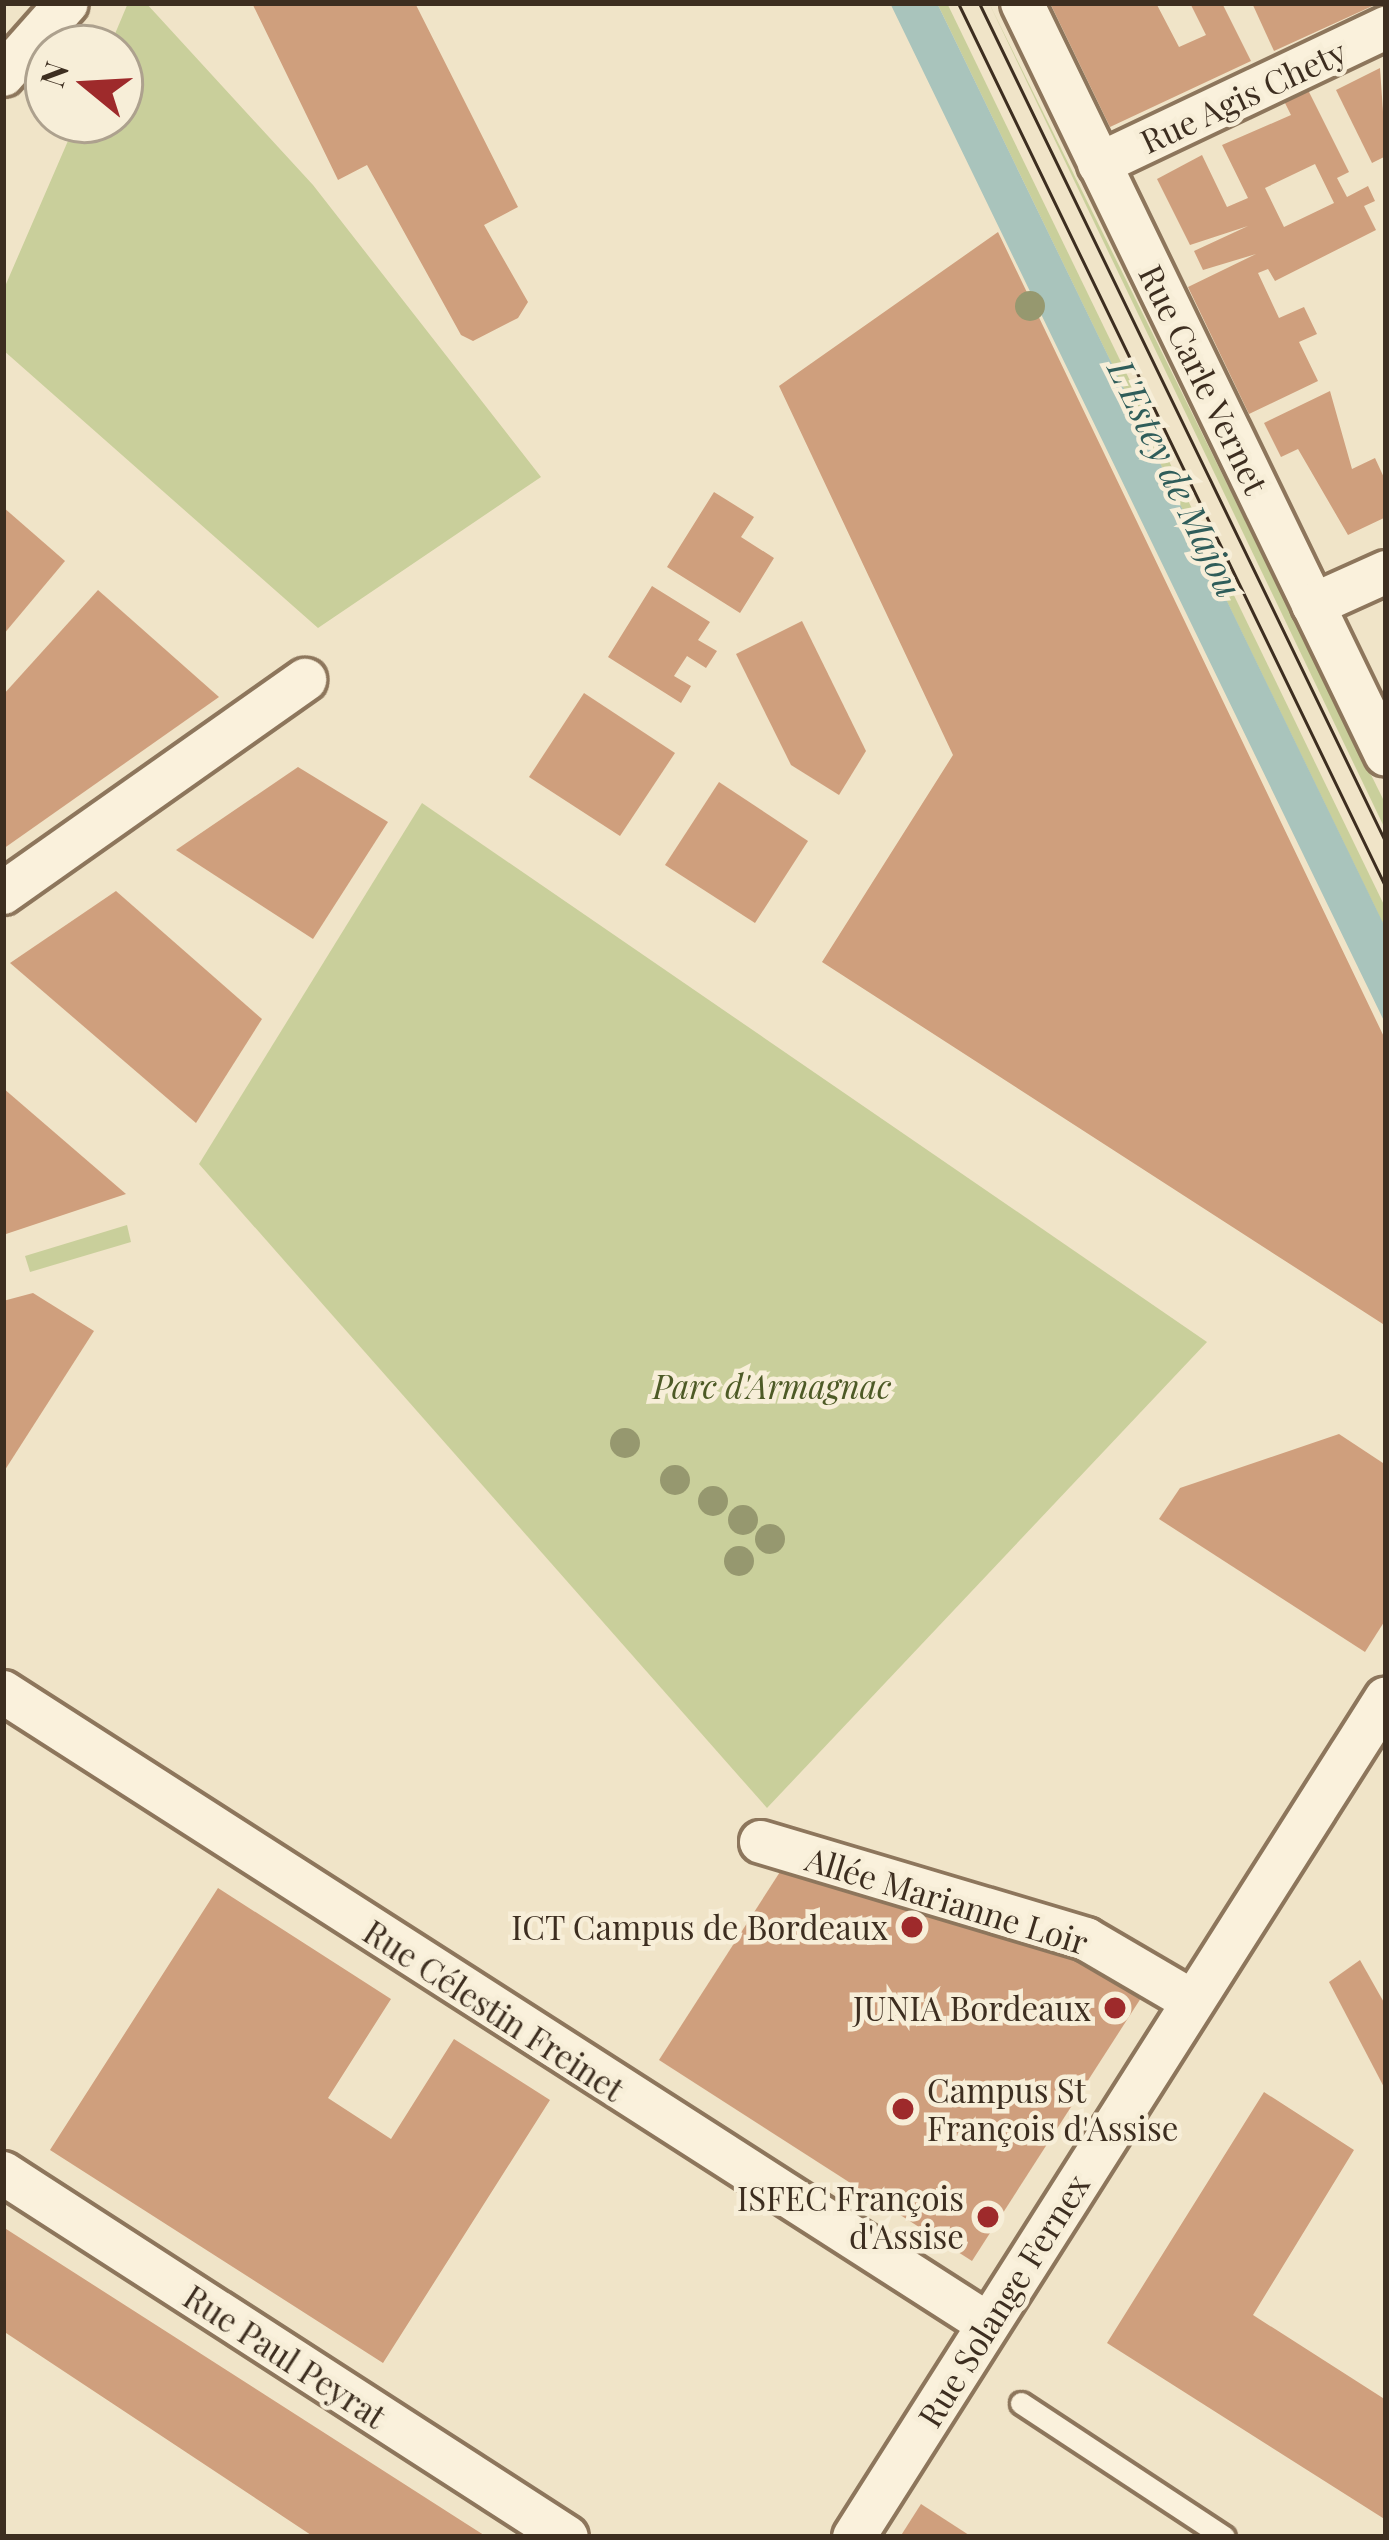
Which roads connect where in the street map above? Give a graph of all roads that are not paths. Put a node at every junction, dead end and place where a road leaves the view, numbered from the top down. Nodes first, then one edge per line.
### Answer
1 (67, 3) edge
2 (1022, 3) edge
3 (1386, 28) edge
4 (3, 75) edge
5 (1099, 164) junction
6 (1386, 572) edge
7 (1313, 604) junction
8 (305, 680) dead end
9 (1386, 755) edge
10 (3, 893) edge
11 (3, 1692) edge
12 (1386, 1698) edge
13 (761, 1842) dead end
14 (1192, 2001) junction
15 (3, 2173) edge
16 (988, 2324) junction
17 (1021, 2404) dead end
18 (567, 2537) edge
19 (854, 2537) edge
20 (1224, 2537) edge

1 - 4 street
2 - 5 street, Rue Carle Vernet
3 - 5 street, Rue Agis Chety
5 - 7 street, Rue Carle Vernet
6 - 7 street
7 - 9 street, Rue Carle Vernet
8 - 10 street
11 - 16 street, Rue Célestin Freinet
12 - 14 street, Rue Solange Fernex
13 - 14 street, Allée Marianne Loir
14 - 16 street, Rue Solange Fernex
15 - 18 street, Rue Paul Peyrat
16 - 19 street, Rue Solange Fernex
17 - 20 lane

